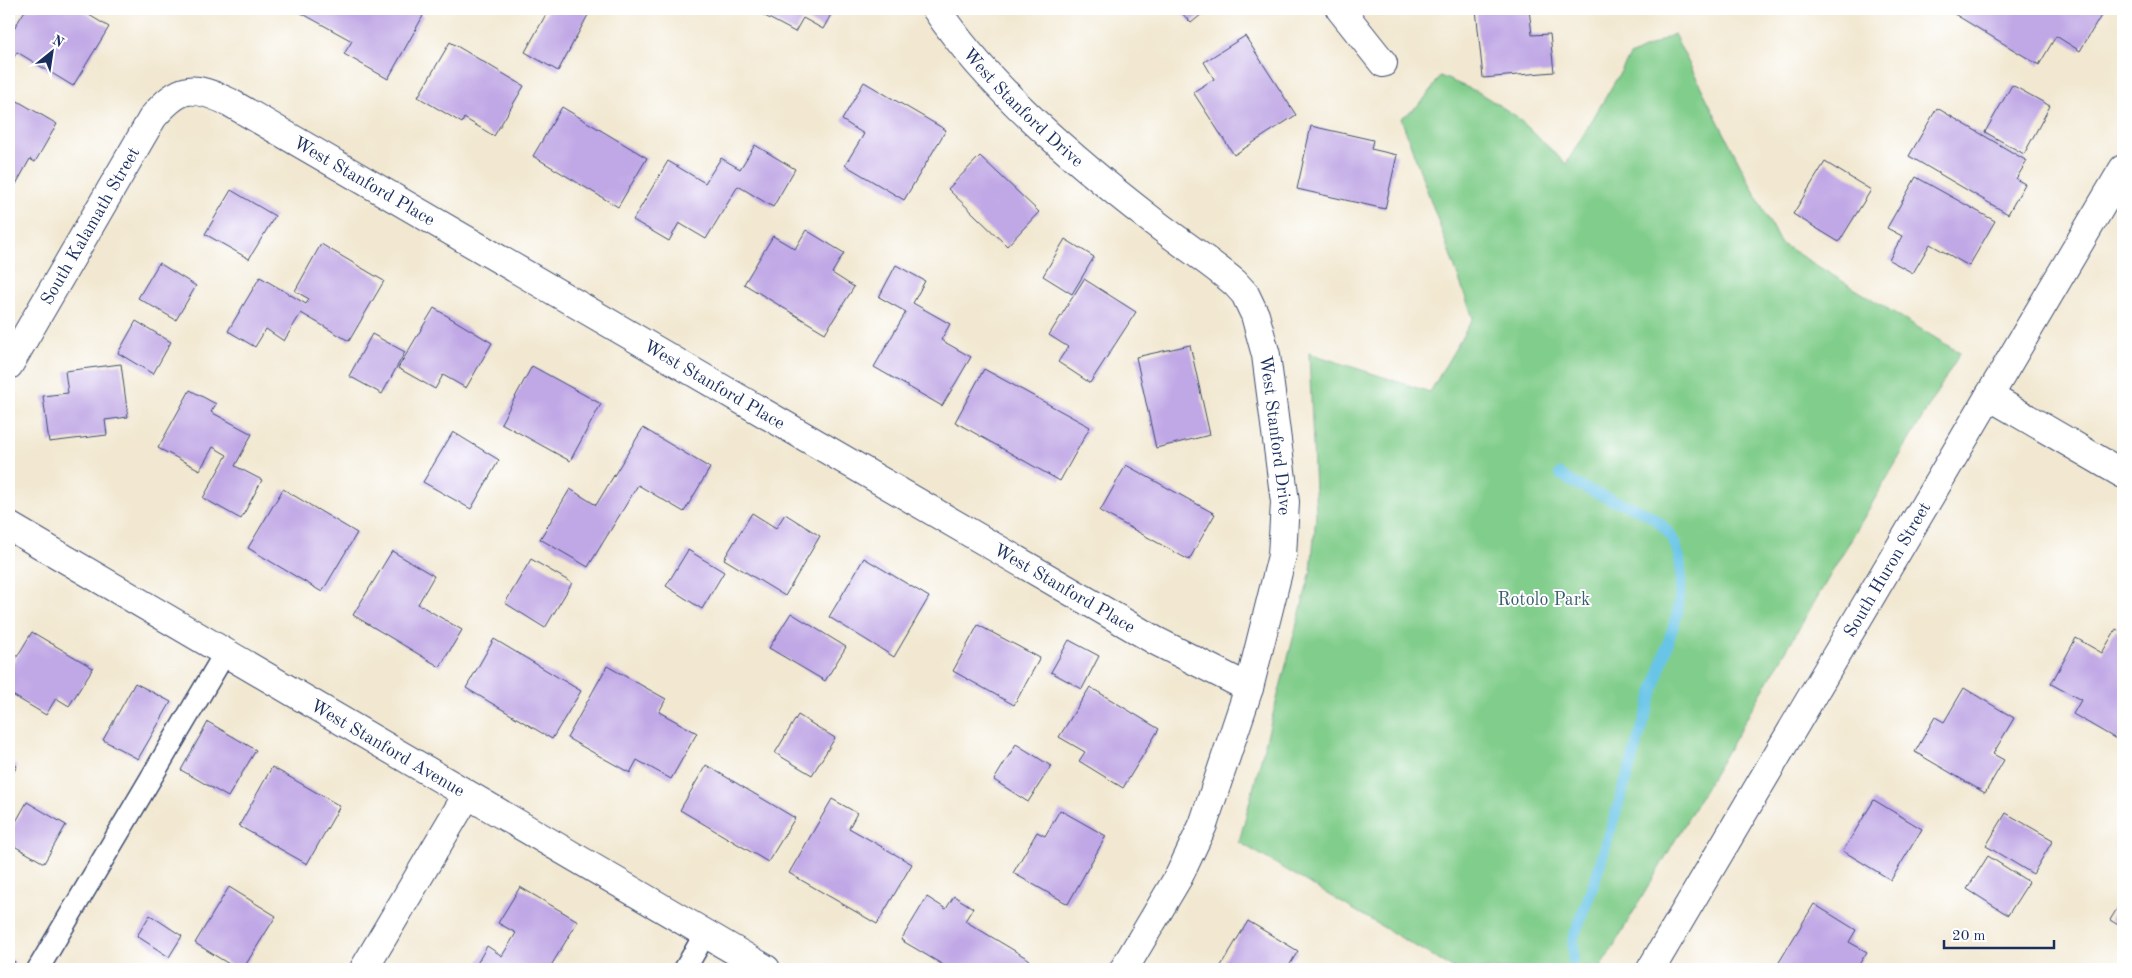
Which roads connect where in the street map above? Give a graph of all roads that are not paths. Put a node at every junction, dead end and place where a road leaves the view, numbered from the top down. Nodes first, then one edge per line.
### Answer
1 (936, 9) edge
2 (1340, 9) edge
3 (1383, 63) dead end
4 (179, 92) joint
5 (2123, 169) edge
6 (9, 365) edge
7 (1989, 396) junction
8 (2123, 474) edge
9 (9, 526) edge
10 (225, 653) junction
11 (1249, 688) junction
12 (467, 795) junction
13 (705, 934) junction
14 (38, 969) edge
15 (364, 969) edge
16 (685, 969) edge
17 (766, 969) edge
18 (1124, 969) edge
19 (1651, 969) edge

1 - 11 street, West Stanford Drive
2 - 3 street
4 - 6 street, South Kalamath Street
4 - 11 street, West Stanford Place
5 - 7 street, South Huron Street
7 - 8 street
7 - 19 street, South Huron Street
9 - 10 street, West Stanford Avenue
10 - 12 street, West Stanford Avenue
10 - 14 lane
11 - 18 street, West Stanford Drive
12 - 13 street, West Stanford Avenue
12 - 15 street
13 - 16 lane
13 - 17 street, West Stanford Avenue

